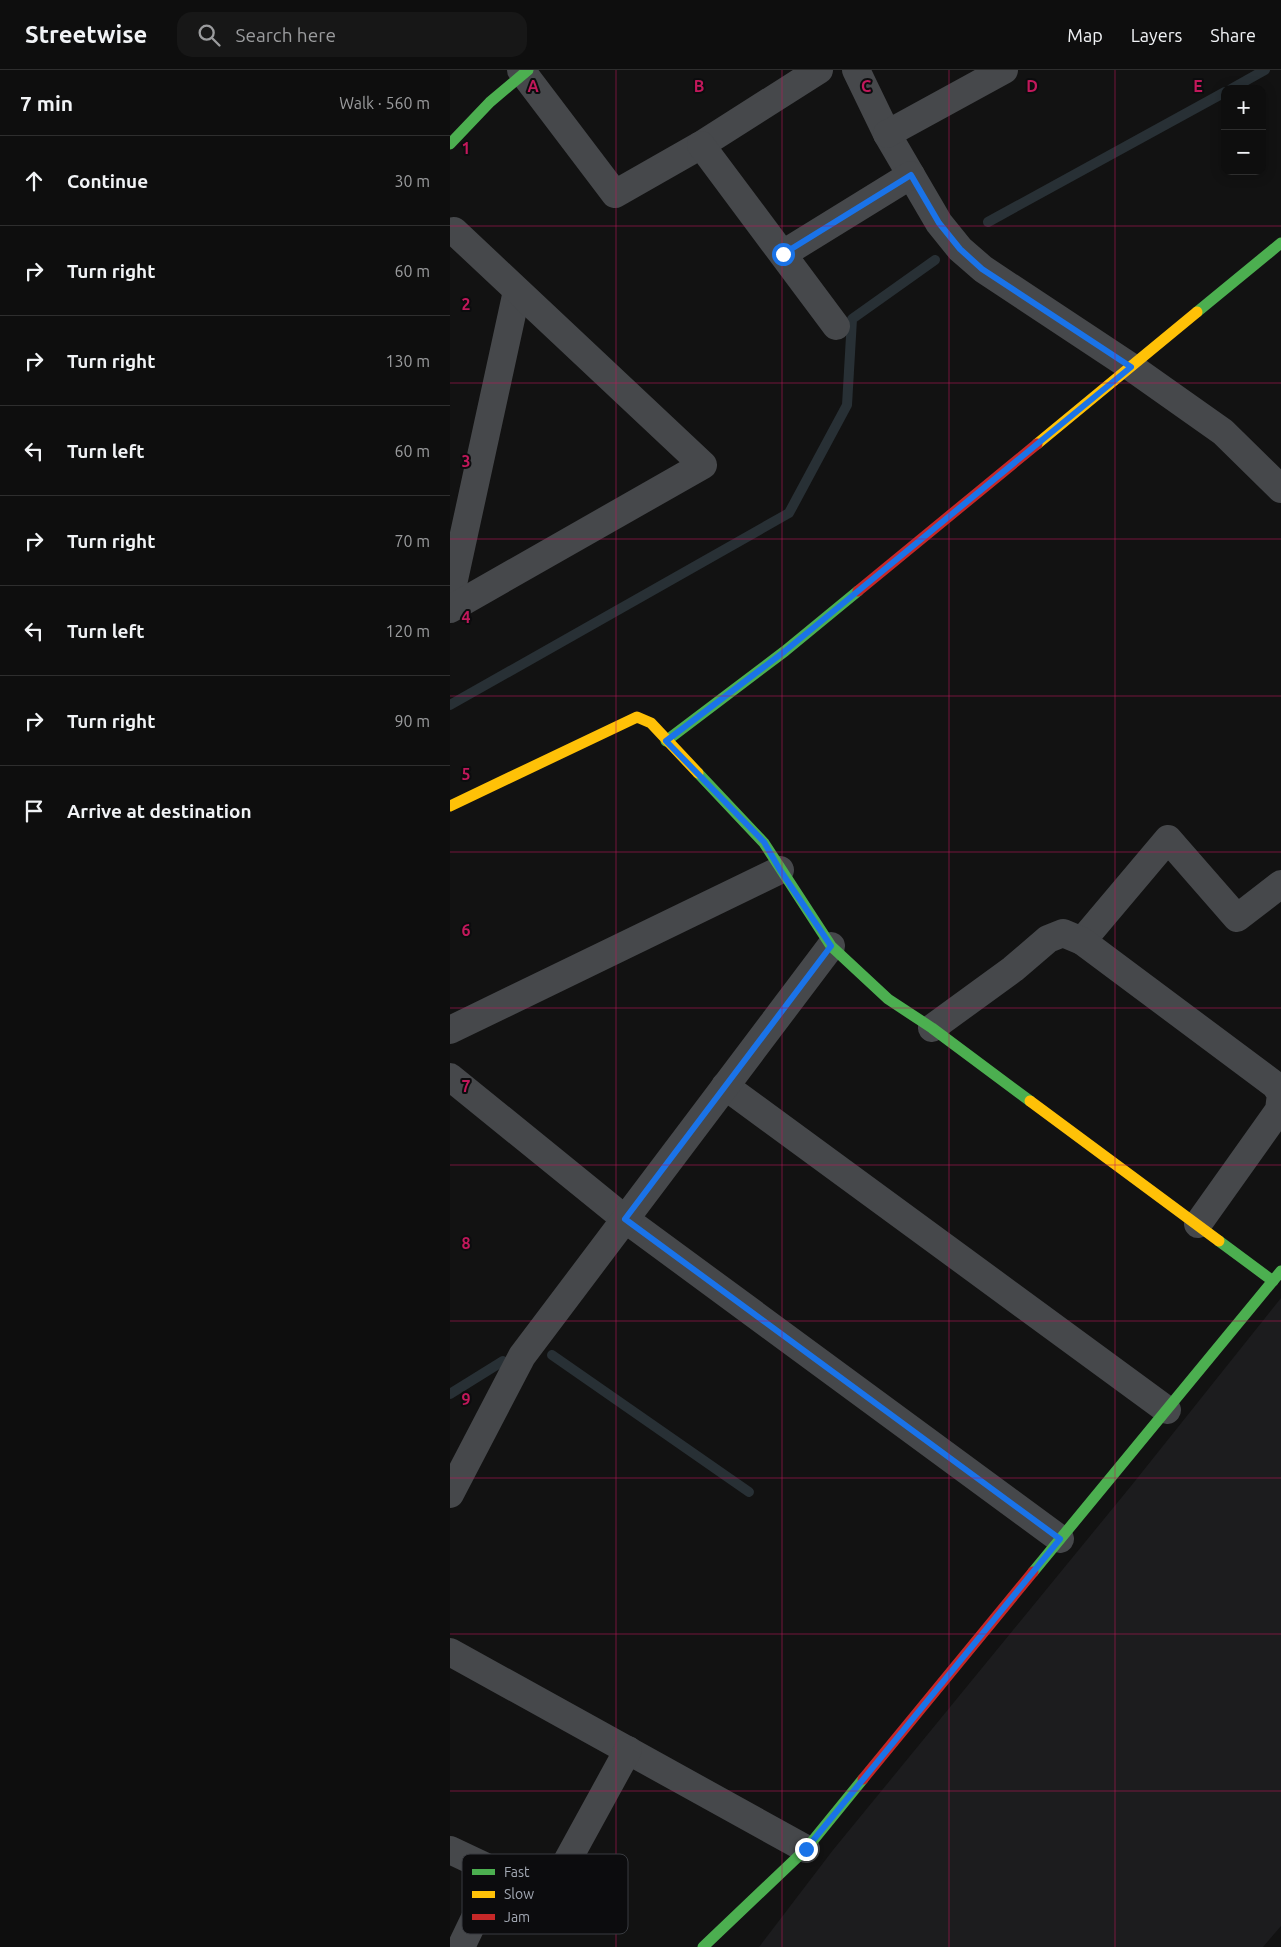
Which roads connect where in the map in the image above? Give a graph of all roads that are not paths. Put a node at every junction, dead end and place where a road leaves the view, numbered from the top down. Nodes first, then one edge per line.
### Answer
1 (819, 70) edge
2 (856, 70) edge
3 (1004, 70) edge
4 (524, 71) edge
5 (887, 134) junction
6 (450, 144) edge
7 (701, 145) junction
8 (911, 175) junction
9 (454, 231) dead end
10 (1281, 242) edge
11 (783, 254) junction
12 (518, 291) junction
13 (836, 326) dead end
14 (1131, 367) junction
15 (1281, 489) edge
16 (450, 598) edge
17 (450, 609) edge
18 (666, 741) junction
19 (450, 806) edge
20 (780, 870) junction
21 (1281, 884) edge
22 (1082, 941) junction
23 (831, 946) junction
24 (932, 1028) junction
25 (450, 1030) edge
26 (450, 1077) edge
27 (725, 1086) junction
28 (625, 1219) junction
29 (1198, 1224) junction
30 (1281, 1271) edge
31 (1273, 1281) junction
32 (1166, 1410) junction
33 (450, 1494) edge
34 (1060, 1539) junction
35 (450, 1652) edge
36 (628, 1750) junction
37 (806, 1849) junction
38 (450, 1850) edge
39 (571, 1854) edge
40 (462, 1856) edge
41 (467, 1934) edge
42 (461, 1947) edge
43 (703, 1947) edge

1 - 7 street
2 - 5 street
3 - 5 street
4 - 6 street
4 - 7 street
5 - 8 street
7 - 11 street
8 - 11 street
8 - 14 street
9 - 12 street
10 - 14 street
11 - 13 street
12 - 16 street
12 - 17 street
14 - 15 street
14 - 18 street
18 - 19 street
18 - 20 street
20 - 23 street
20 - 25 street
21 - 22 street
22 - 24 street
22 - 29 street
23 - 24 street
23 - 27 street
24 - 29 street
26 - 28 street
27 - 28 street
27 - 32 street
28 - 33 street
28 - 34 street
29 - 31 street
30 - 31 street
31 - 32 street
32 - 34 street
34 - 37 street
35 - 36 street
36 - 37 street
36 - 39 street
37 - 43 street
38 - 40 street
41 - 42 street

